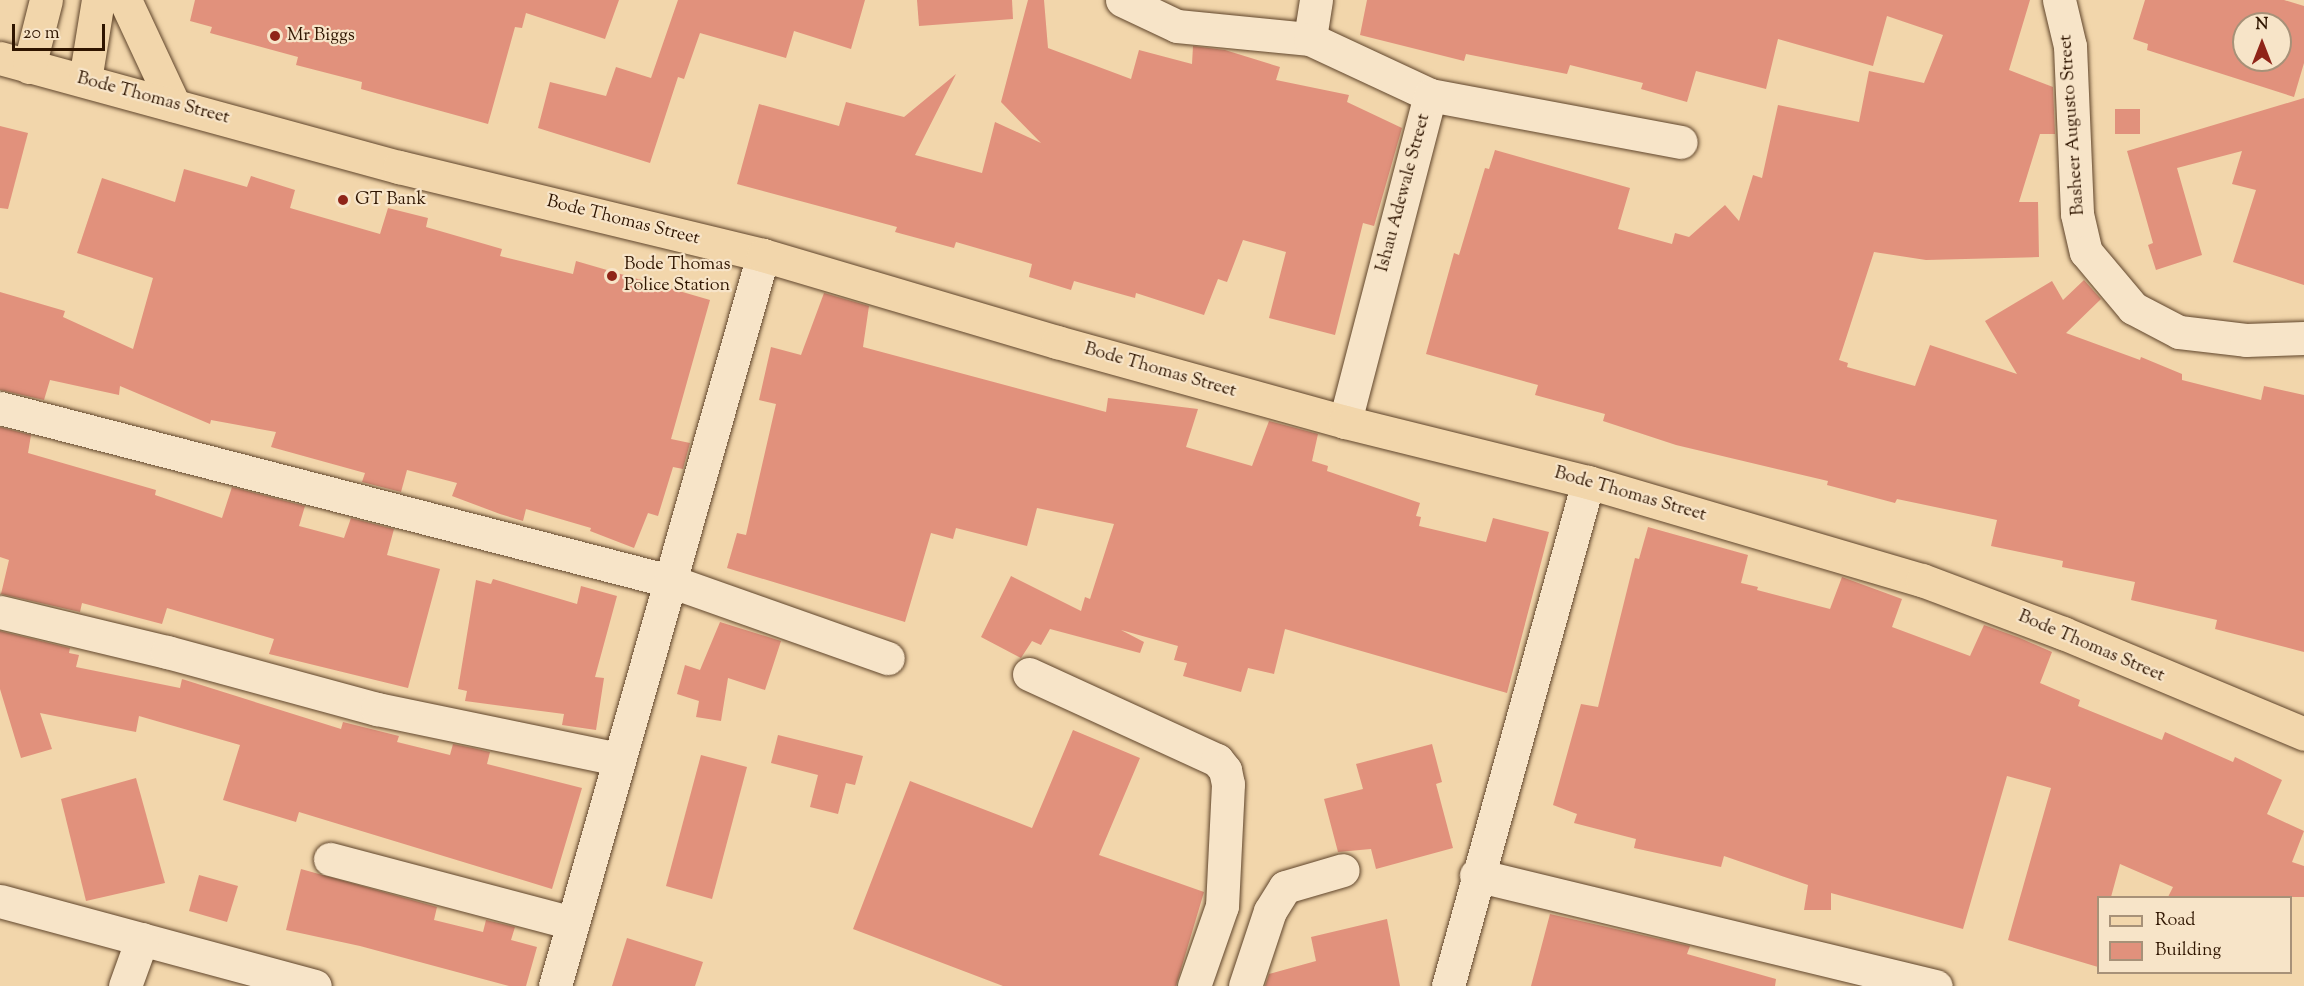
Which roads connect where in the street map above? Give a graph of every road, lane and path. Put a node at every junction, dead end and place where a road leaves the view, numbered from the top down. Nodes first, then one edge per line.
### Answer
1 (46, 0) edge
2 (98, 0) edge
3 (124, 0) edge
4 (1122, 0) edge
5 (1316, 0) edge
6 (2059, 0) edge
7 (1310, 39) junction
8 (15, 63) edge
9 (85, 80) junction
10 (1430, 95) junction
11 (174, 105) junction
12 (1681, 142) dead end
13 (763, 255) junction
14 (2304, 338) edge
15 (0, 408) edge
16 (1345, 422) junction
17 (1588, 482) junction
18 (670, 580) junction
19 (0, 612) edge
20 (888, 658) dead end
21 (1029, 674) dead end
22 (2304, 734) edge
23 (618, 759) junction
24 (330, 859) dead end
25 (1343, 870) dead end
26 (1476, 875) junction
27 (0, 901) edge
28 (572, 923) junction
29 (142, 939) junction
30 (125, 986) edge
31 (315, 986) edge
32 (555, 986) edge
33 (1194, 986) edge
34 (1245, 986) edge
35 (1448, 986) edge
36 (1936, 986) edge

1 - 8 main road
2 - 9 main road
3 - 11 main road
4 - 7 street, Ishau Adewale Street
5 - 7 street
6 - 14 street, Basheer Augusto Street
7 - 10 street, Ishau Adewale Street
8 - 9 main road, Bode Thomas Street
9 - 11 main road, Bode Thomas Street
10 - 12 street
10 - 16 street, Ishau Adewale Street
11 - 13 main road, Bode Thomas Street
13 - 16 main road, Bode Thomas Street
13 - 18 street
15 - 18 street
16 - 17 main road, Bode Thomas Street
17 - 22 main road, Bode Thomas Street
17 - 26 street
18 - 20 street
18 - 23 street
19 - 23 street
21 - 33 street
23 - 28 street
24 - 28 street
25 - 34 street
26 - 35 street
26 - 36 street
27 - 29 street
28 - 32 street
29 - 30 street
29 - 31 street

